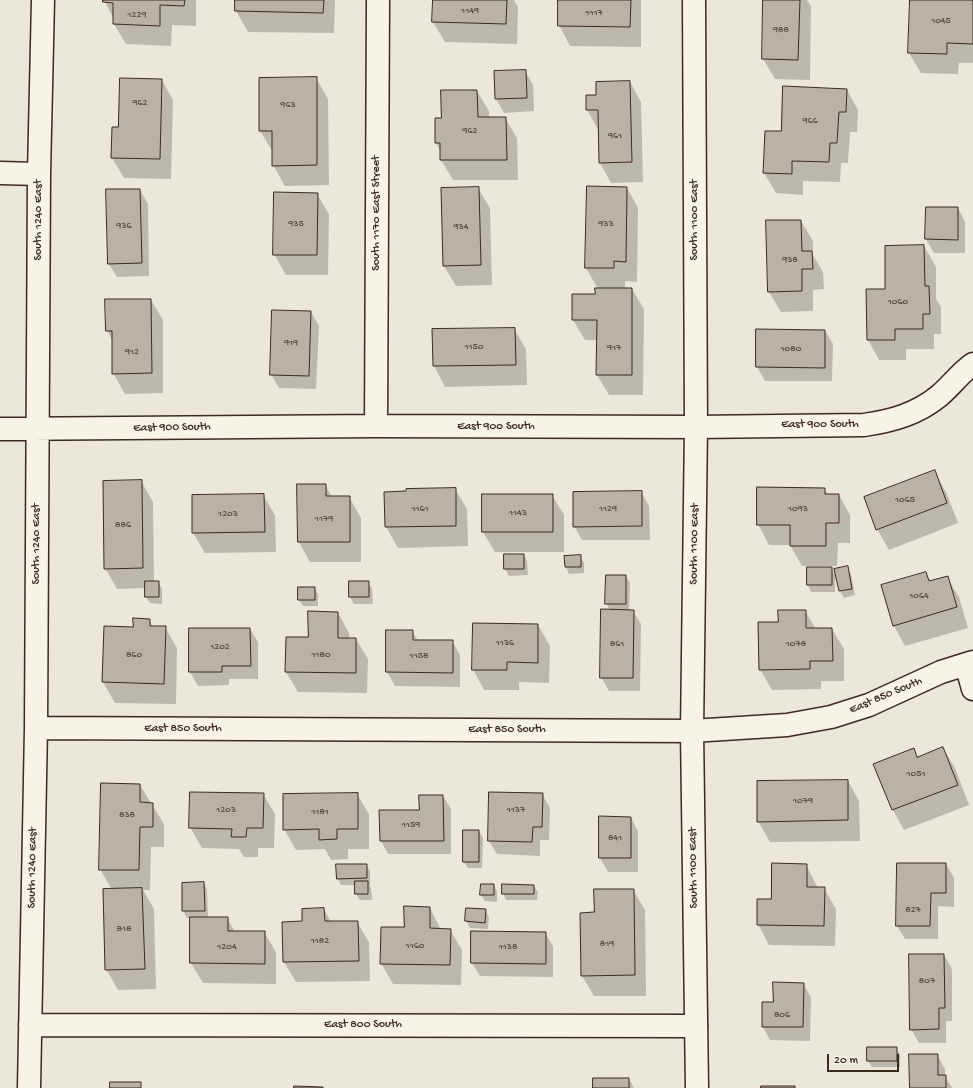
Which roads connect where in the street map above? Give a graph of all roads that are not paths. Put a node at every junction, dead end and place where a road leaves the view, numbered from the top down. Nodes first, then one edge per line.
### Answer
1 (43, 0) edge
2 (378, 0) edge
3 (694, 0) edge
4 (0, 173) edge
5 (39, 174) junction
6 (973, 364) edge
7 (376, 426) junction
8 (696, 427) junction
9 (0, 429) edge
10 (37, 429) junction
11 (970, 663) edge
12 (973, 689) edge
13 (36, 728) junction
14 (692, 731) junction
15 (30, 1025) junction
16 (696, 1026) junction
17 (29, 1088) edge
18 (697, 1088) edge

1 - 5 street, South 1240 East
2 - 7 street, South 1170 East Street
3 - 8 street, South 1100 East
4 - 5 street
5 - 10 street, South 1240 East
6 - 8 street, East 900 South
7 - 8 street, East 900 South
7 - 10 street, East 900 South
8 - 14 street, South 1100 East
9 - 10 street, East 900 South
10 - 13 street, South 1240 East
11 - 12 street
11 - 14 street, East 850 South
13 - 14 street, East 850 South
13 - 15 street, South 1240 East
14 - 16 street, South 1100 East
15 - 16 street, East 800 South
15 - 17 street, South 1240 East
16 - 18 street, South 1100 East

